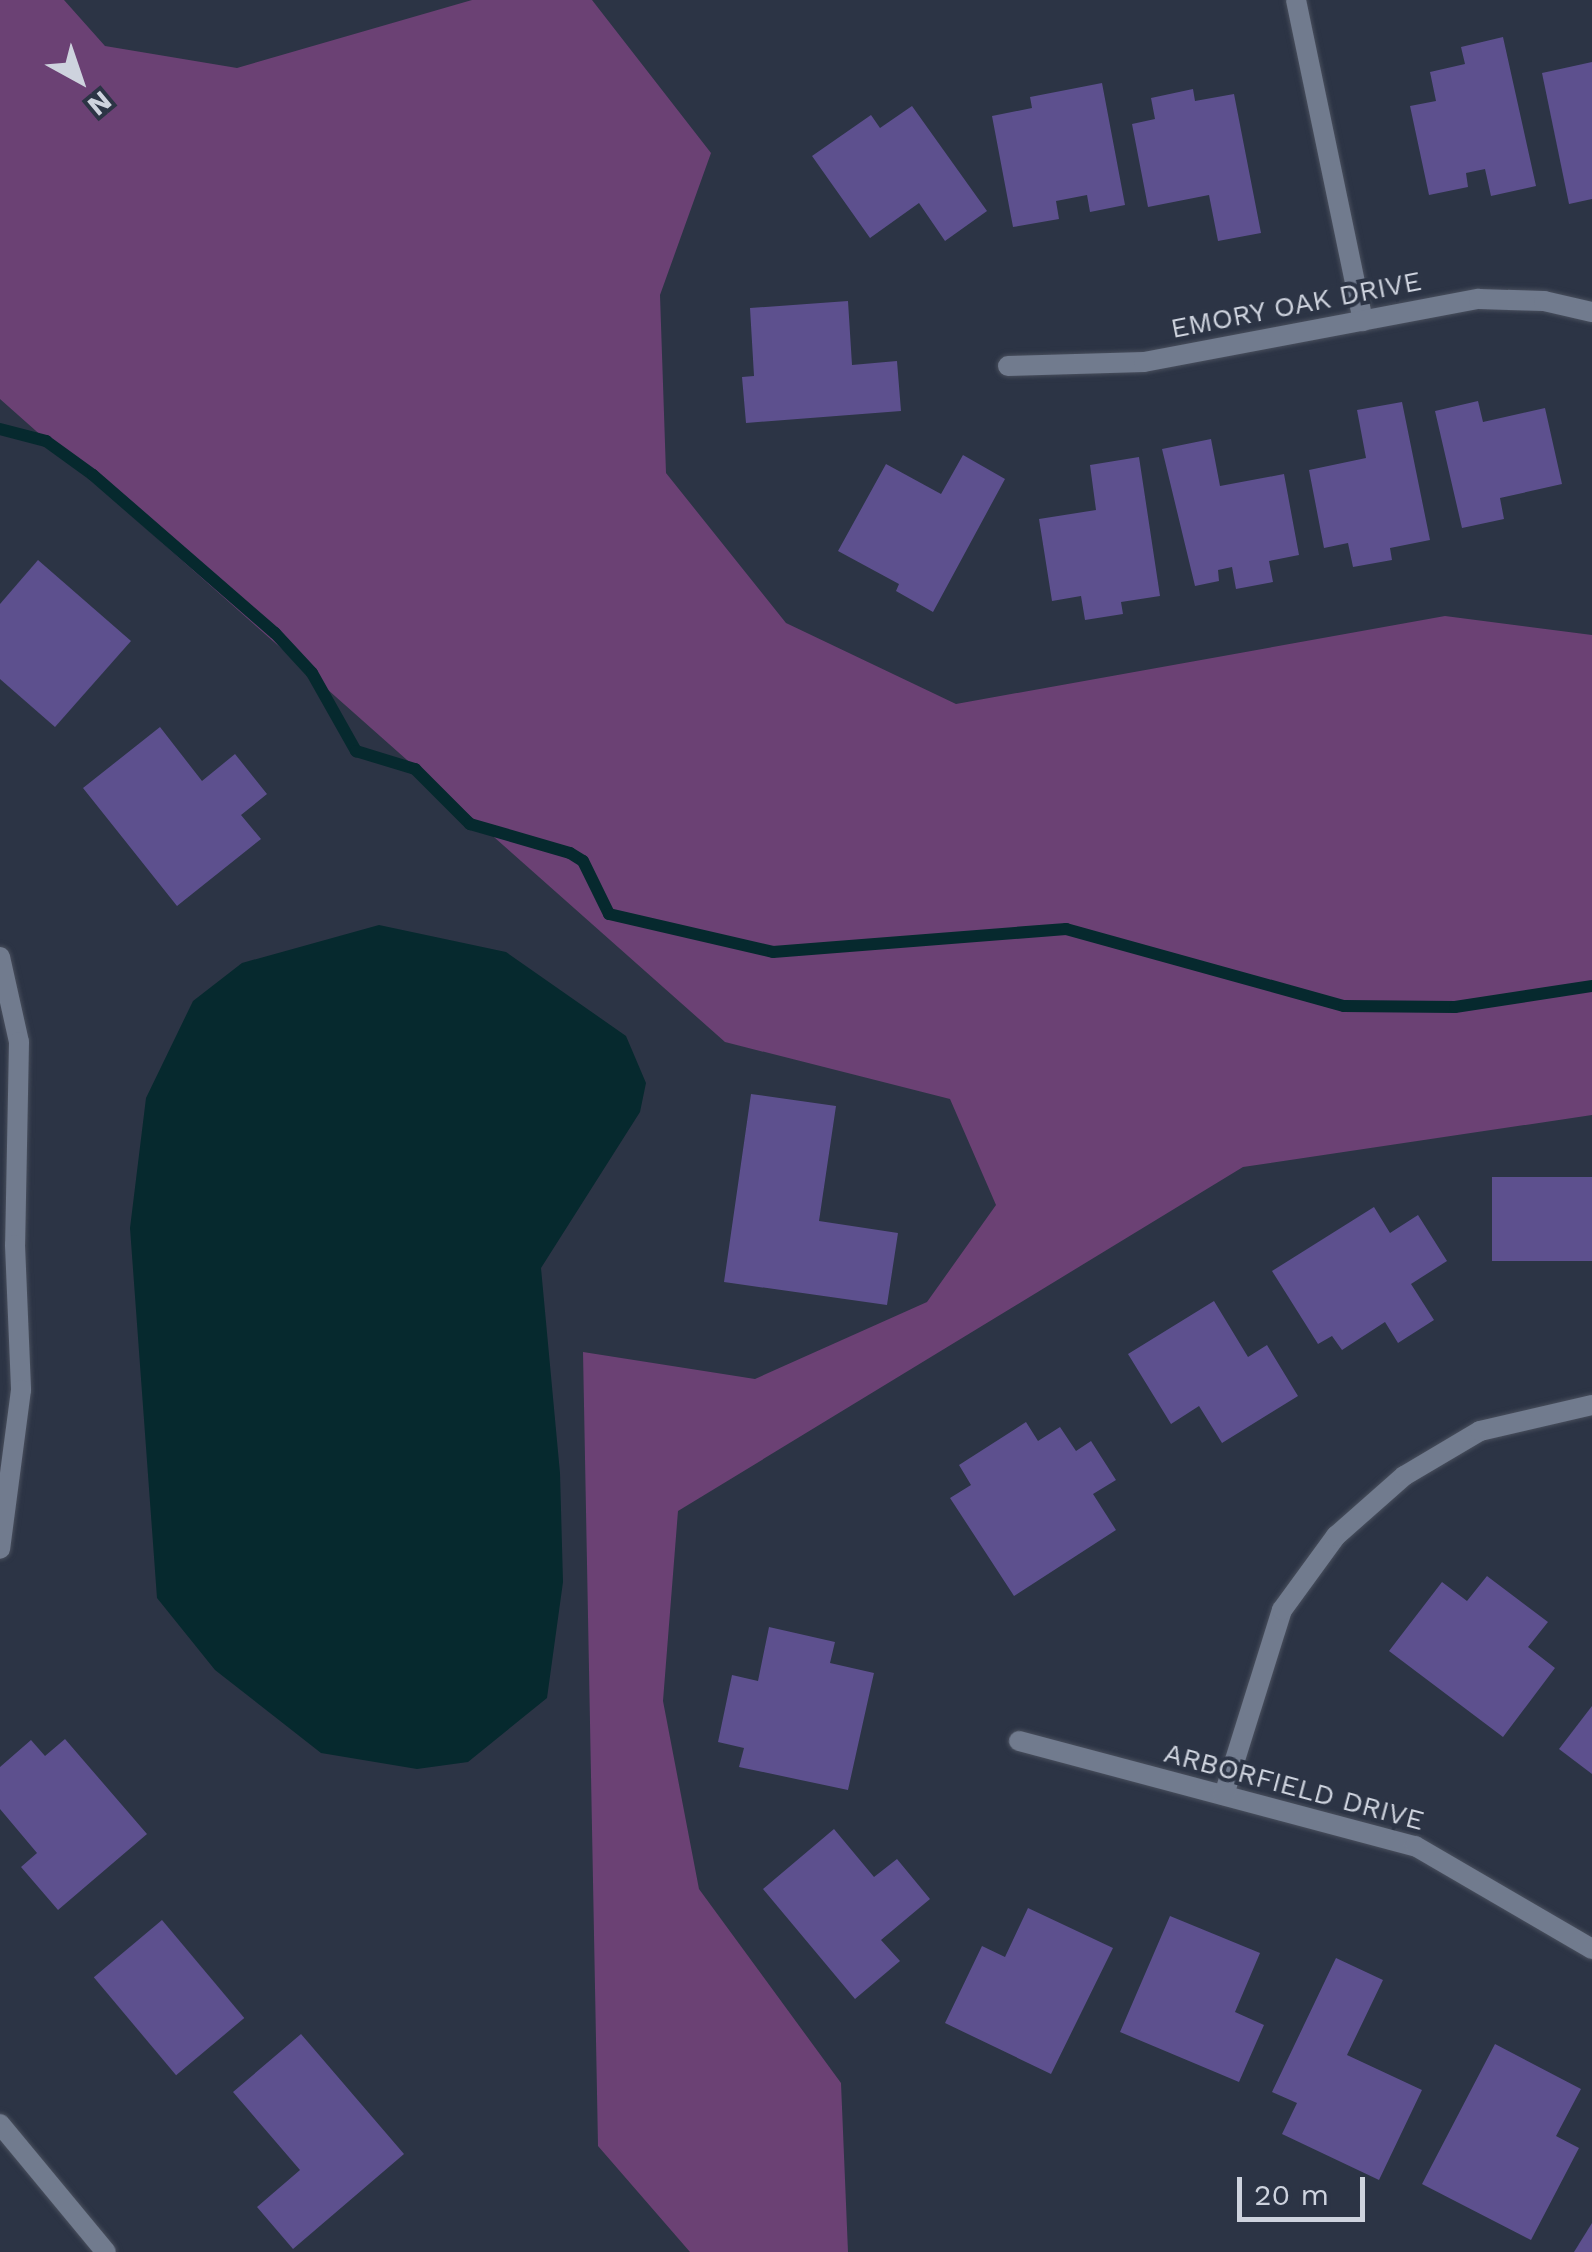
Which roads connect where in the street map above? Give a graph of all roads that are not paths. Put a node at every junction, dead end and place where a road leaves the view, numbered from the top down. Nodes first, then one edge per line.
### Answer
1 (1296, 0) edge
2 (1592, 312) edge
3 (1363, 321) junction
4 (1008, 366) dead end
5 (0, 956) edge
6 (1592, 1405) edge
7 (0, 1549) edge
8 (1019, 1741) dead end
9 (1224, 1795) junction
10 (1592, 1949) edge
11 (0, 2124) edge
12 (106, 2252) edge

1 - 3 street
2 - 3 street, EMORY OAK DRIVE
3 - 4 street, EMORY OAK DRIVE
5 - 7 street
6 - 9 street
8 - 9 street, ARBORFIELD DRIVE
9 - 10 street, ARBORFIELD DRIVE
11 - 12 street

